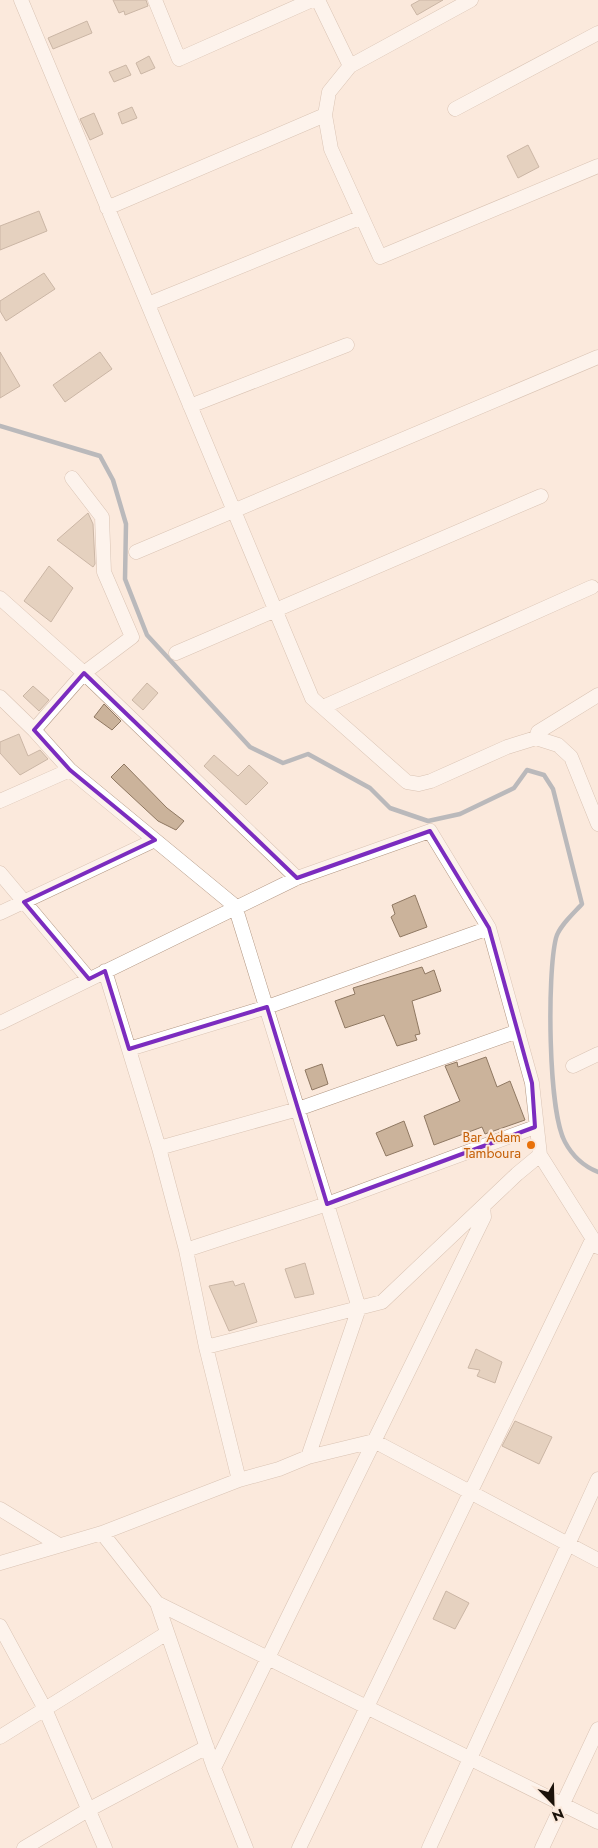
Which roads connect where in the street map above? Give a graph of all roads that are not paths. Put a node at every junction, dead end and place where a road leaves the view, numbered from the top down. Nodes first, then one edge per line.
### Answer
1 (21, 0) edge
2 (155, 0) edge
3 (312, 0) edge
4 (318, 0) edge
5 (471, 0) edge
6 (598, 33) edge
7 (350, 66) junction
8 (456, 108) dead end
9 (325, 115) junction
10 (598, 166) edge
11 (108, 208) junction
12 (362, 217) junction
13 (148, 304) junction
14 (346, 345) dead end
15 (598, 357) edge
16 (190, 406) junction
17 (72, 478) dead end
18 (541, 496) dead end
19 (234, 511) junction
20 (136, 552) dead end
21 (592, 587) dead end
22 (0, 598) edge
23 (276, 610) junction
24 (176, 653) dead end
25 (84, 673) junction
26 (598, 696) edge
27 (0, 697) edge
28 (323, 707) junction
29 (34, 730) junction
30 (536, 738) junction
31 (70, 770) junction
32 (0, 801) edge
33 (597, 818) edge
34 (155, 840) junction
35 (0, 873) edge
36 (297, 878) junction
37 (24, 902) junction
38 (235, 906) junction
39 (0, 913) edge
40 (490, 928) junction
41 (106, 971) junction
42 (89, 979) junction
43 (266, 1007) junction
44 (0, 1022) edge
45 (518, 1031) junction
46 (129, 1050) junction
47 (598, 1054) edge
48 (572, 1066) dead end
49 (298, 1109) junction
50 (535, 1127) junction
51 (159, 1148) junction
52 (540, 1155) junction
53 (327, 1204) junction
54 (483, 1207) junction
55 (595, 1244) edge
56 (186, 1250) junction
57 (359, 1308) junction
58 (206, 1347) junction
59 (374, 1441) junction
60 (308, 1457) junction
61 (598, 1479) edge
62 (239, 1480) junction
63 (471, 1492) junction
64 (0, 1509) edge
65 (102, 1533) junction
66 (567, 1544) junction
67 (60, 1546) junction
68 (598, 1560) edge
69 (0, 1564) edge
70 (156, 1603) junction
71 (0, 1626) edge
72 (167, 1634) junction
73 (268, 1658) junction
74 (367, 1708) junction
75 (45, 1709) junction
76 (598, 1729) edge
77 (0, 1737) edge
78 (207, 1747) junction
79 (470, 1758) junction
80 (214, 1768) junction
81 (563, 1805) junction
82 (88, 1810) junction
83 (598, 1822) edge
84 (24, 1848) edge
85 (105, 1848) edge
86 (246, 1848) edge
87 (299, 1848) edge
88 (429, 1848) edge
89 (542, 1848) edge

1 - 11 street
2 - 3 street
4 - 7 street
5 - 7 street
6 - 8 street
7 - 9 street
9 - 11 street
9 - 12 street
10 - 12 street
11 - 13 street
12 - 13 street
13 - 16 street
14 - 16 street
15 - 19 street
16 - 19 street
17 - 25 street
18 - 23 street
19 - 20 street
19 - 23 street
21 - 28 street
22 - 25 street
23 - 24 street
23 - 28 street
25 - 29 street
25 - 36 street
26 - 30 street
27 - 29 street
28 - 30 street
29 - 31 street
30 - 33 street
31 - 32 street
31 - 34 street
34 - 37 street
34 - 38 street
35 - 37 street
36 - 38 street
36 - 40 street
37 - 39 street
37 - 42 street
38 - 41 street
38 - 43 street
40 - 43 street
40 - 45 street
41 - 42 street
41 - 46 street
42 - 44 street
43 - 46 street
43 - 49 street
45 - 49 street
45 - 50 street
46 - 51 street
47 - 48 street
49 - 51 street
49 - 53 street
50 - 52 street
50 - 53 street
51 - 56 street
52 - 54 street
52 - 55 street
53 - 56 street
53 - 57 street
54 - 57 street
54 - 59 street
55 - 63 street
56 - 58 street
57 - 58 street
57 - 60 street
58 - 62 street
59 - 60 street
59 - 63 street
59 - 73 street
60 - 62 street
61 - 66 street
62 - 65 street
63 - 66 street
63 - 74 street
64 - 67 street
65 - 67 street
65 - 70 street
66 - 68 street
66 - 79 street
67 - 69 street
70 - 72 street
70 - 73 street
71 - 75 street
72 - 75 street
72 - 78 street
73 - 74 street
73 - 80 street
74 - 79 street
74 - 87 street
75 - 77 street
75 - 82 street
76 - 81 street
78 - 80 street
78 - 82 street
79 - 81 street
79 - 88 street
80 - 86 street
81 - 83 street
81 - 89 street
82 - 84 street
82 - 85 street

